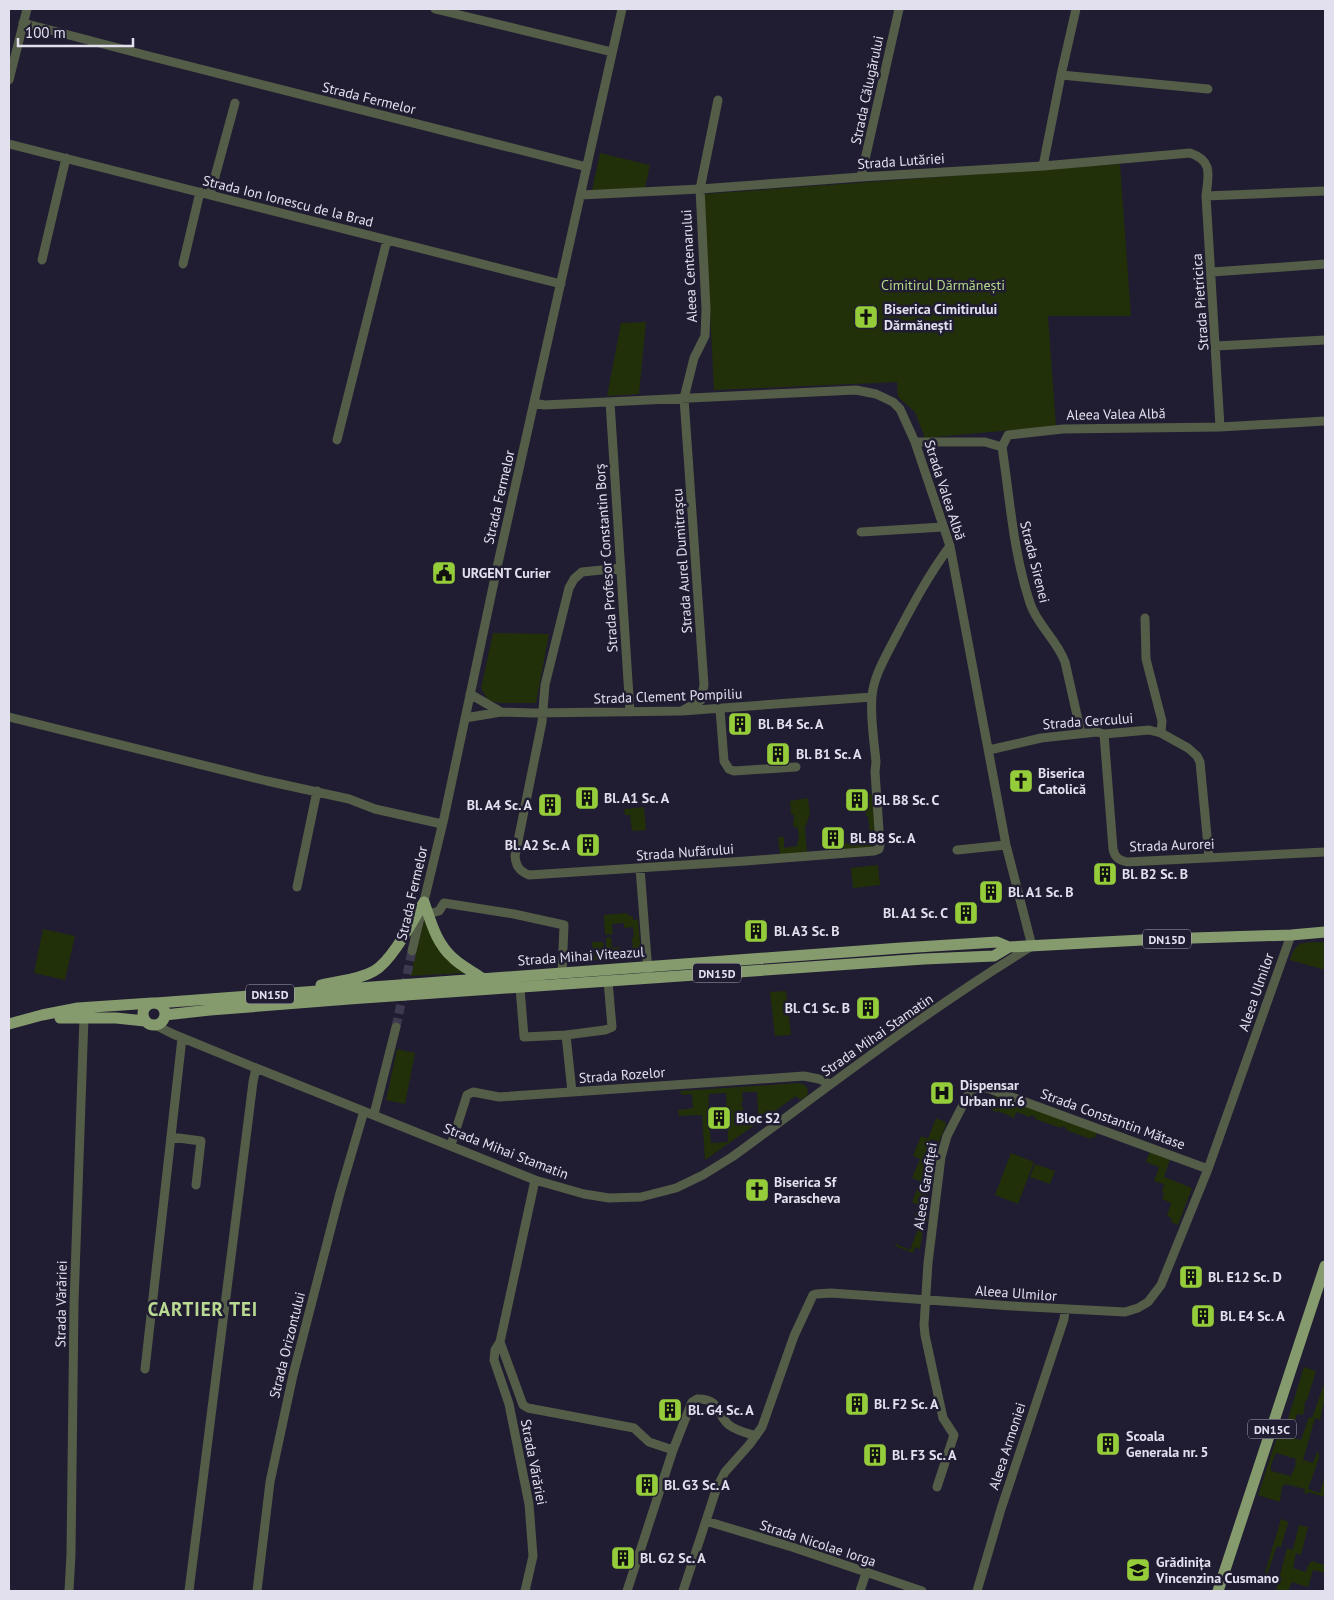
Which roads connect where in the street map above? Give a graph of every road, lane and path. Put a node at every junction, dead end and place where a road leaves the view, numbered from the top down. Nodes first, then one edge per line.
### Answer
1 (27, 9) edge
2 (435, 9) edge
3 (622, 9) edge
4 (898, 9) edge
5 (1076, 9) edge
6 (23, 23) junction
7 (13, 49) edge
8 (612, 52) junction
9 (1060, 75) junction
10 (9, 80) edge
11 (1208, 90) dead end
12 (718, 100) dead end
13 (235, 103) dead end
14 (9, 144) edge
15 (66, 158) junction
16 (1044, 166) junction
17 (587, 167) junction
18 (1208, 175) joint
19 (861, 177) junction
20 (700, 189) junction
21 (1325, 191) edge
22 (200, 192) junction
23 (210, 195) junction
24 (581, 195) junction
25 (1206, 196) junction
26 (387, 240) junction
27 (42, 260) dead end
28 (183, 264) dead end
29 (1325, 264) edge
30 (1212, 272) junction
31 (561, 284) junction
32 (1325, 340) edge
33 (1216, 346) junction
34 (684, 398) junction
35 (610, 402) junction
36 (534, 403) junction
37 (1325, 421) edge
38 (1220, 427) junction
39 (337, 440) dead end
40 (915, 442) junction
41 (1002, 447) junction
42 (943, 527) junction
43 (860, 532) dead end
44 (950, 546) junction
45 (621, 568) junction
46 (1145, 618) dead end
47 (470, 694) junction
48 (872, 697) junction
49 (720, 709) junction
50 (682, 711) junction
51 (501, 712) junction
52 (630, 712) junction
53 (541, 713) junction
54 (9, 717) edge
55 (465, 718) junction
56 (1081, 733) junction
57 (1161, 733) junction
58 (1104, 734) junction
59 (989, 750) junction
60 (796, 767) dead end
61 (317, 791) junction
62 (442, 824) junction
63 (1006, 844) junction
64 (957, 850) dead end
65 (1325, 852) edge
66 (1209, 857) junction
67 (640, 868) junction
68 (297, 887) dead end
69 (424, 902) junction
70 (428, 914) junction
71 (1325, 932) edge
72 (1291, 935) junction
73 (1009, 946) junction
74 (1032, 946) junction
75 (412, 951) tunnel mouth
76 (996, 961) junction
77 (648, 972) junction
78 (562, 973) junction
79 (533, 975) junction
80 (482, 978) junction
81 (608, 981) junction
82 (534, 987) junction
83 (520, 988) junction
84 (288, 993) junction
85 (154, 1003) junction
86 (165, 1015) junction
87 (84, 1017) junction
88 (26, 1019) junction
89 (150, 1023) junction
90 (9, 1024) edge
91 (396, 1027) tunnel mouth
92 (566, 1035) junction
93 (182, 1038) junction
94 (256, 1068) junction
95 (830, 1084) junction
96 (980, 1087) joint
97 (572, 1092) junction
98 (364, 1111) junction
99 (374, 1114) junction
100 (171, 1137) junction
101 (451, 1145) junction
102 (1208, 1169) junction
103 (535, 1180) junction
104 (196, 1185) dead end
105 (1325, 1266) edge
106 (925, 1301) junction
107 (1065, 1310) junction
108 (500, 1342) junction
109 (145, 1369) dead end
110 (756, 1436) junction
111 (673, 1450) junction
112 (937, 1487) dead end
113 (706, 1521) junction
114 (866, 1573) junction
115 (68, 1591) edge
116 (189, 1591) edge
117 (257, 1591) edge
118 (525, 1591) edge
119 (627, 1591) edge
120 (683, 1591) edge
121 (860, 1591) edge
122 (922, 1591) edge
123 (976, 1591) edge
124 (1218, 1591) edge

1 - 6 street
2 - 8 street
3 - 8 street, Strada Fermelor
4 - 19 street, Strada Călugărului
5 - 9 street
6 - 7 street
6 - 17 street, Strada Fermelor
7 - 10 street
8 - 17 street, Strada Fermelor
9 - 11 street
9 - 16 street
12 - 20 street, Aleea Centenarului
13 - 23 street
14 - 15 street, Strada Ion Ionescu de la Brad
15 - 22 street, Strada Ion Ionescu de la Brad
15 - 27 street
16 - 18 street, Strada Lutăriei
16 - 19 street, Strada Lutăriei
17 - 24 street, Strada Fermelor
18 - 25 street, Strada Pietricica
19 - 20 street, Strada Lutăriei
20 - 24 street, Strada Lutăriei
20 - 34 street, Aleea Centenarului
21 - 25 street
22 - 23 street, Strada Ion Ionescu de la Brad
22 - 28 street
23 - 26 street, Strada Ion Ionescu de la Brad
24 - 31 street, Strada Fermelor
25 - 30 street, Strada Pietricica
26 - 31 street, Strada Ion Ionescu de la Brad
26 - 39 street
29 - 30 street
30 - 33 street, Strada Pietricica
31 - 36 street, Strada Fermelor
32 - 33 street
33 - 38 street, Strada Pietricica
34 - 35 street, Strada Valea Albă
34 - 40 street, Strada Valea Albă
34 - 50 street, Strada Aurel Dumitrașcu
35 - 36 street, Strada Valea Albă
35 - 45 street, Strada Profesor Constantin Borș
36 - 47 street, Strada Fermelor
37 - 38 street, Aleea Valea Albă
38 - 41 street, Aleea Valea Albă
40 - 41 street
40 - 42 street, Strada Valea Albă
41 - 56 street, Strada Sirenei
42 - 43 street
42 - 44 street, Strada Valea Albă
44 - 48 street, Strada Nufărului
44 - 59 street, Strada Valea Albă
45 - 52 street, Strada Profesor Constantin Borș
45 - 53 street, Strada Nufărului
46 - 57 street
47 - 51 street, Strada Clement Pompiliu
47 - 55 street, Strada Fermelor
48 - 49 street, Strada Clement Pompiliu
48 - 67 street, Strada Nufărului
49 - 50 street, Strada Clement Pompiliu
49 - 60 street
50 - 52 street, Strada Clement Pompiliu
51 - 53 street, Strada Clement Pompiliu
51 - 55 street
52 - 53 street, Strada Clement Pompiliu
53 - 67 street, Strada Nufărului
54 - 61 street
55 - 62 street, Strada Fermelor
56 - 58 street, Strada Cercului
56 - 59 street, Strada Cercului
57 - 58 street, Strada Cercului
57 - 66 street, Strada Cercului
58 - 66 street, Strada Aurorei
59 - 63 street, Strada Valea Albă
61 - 62 street
61 - 68 street
62 - 69 street, Strada Fermelor
63 - 64 street
63 - 74 street, Strada Valea Albă
65 - 66 street, Strada Aurorei
67 - 77 street
69 - 70 main road
69 - 75 street, Strada Fermelor
69 - 84 main road
70 - 78 street
70 - 80 main road
71 - 72 main road, Strada Mihai Viteazul / DN15D
72 - 74 main road, Strada Mihai Viteazul / DN15D
72 - 102 street, Aleea Ulmilor
73 - 74 main road, Strada Mihai Viteazul / DN15D
73 - 76 main road
73 - 77 main road, Strada Mihai Viteazul / DN15D
74 - 76 street, Strada Mihai Stamatin
76 - 77 main road, Strada Mihai Viteazul / DN15D
76 - 95 street, Strada Mihai Stamatin
77 - 78 main road, Strada Mihai Viteazul / DN15D
77 - 81 main road, Strada Mihai Viteazul / DN15D
78 - 79 main road, Strada Mihai Viteazul / DN15D
79 - 80 main road, Strada Mihai Viteazul / DN15D
79 - 82 main road
80 - 84 main road, Strada Mihai Viteazul / DN15D
81 - 82 main road, Strada Mihai Viteazul / DN15D
81 - 92 street
82 - 83 main road, Strada Mihai Viteazul / DN15D
83 - 86 main road, Strada Mihai Viteazul / DN15D
83 - 92 street
84 - 85 main road, Strada Mihai Viteazul / DN15D
85 - 86 main road
85 - 88 main road, Strada Mihai Viteazul / DN15D
85 - 89 main road
86 - 89 main road
87 - 88 main road, Strada Mihai Viteazul / DN15D
87 - 89 main road, Strada Mihai Viteazul / DN15D
87 - 115 street, Strada Vărăriei
88 - 90 main road, Strada Mihai Viteazul / DN15D
89 - 93 street, Strada Mihai Stamatin
91 - 99 street
92 - 97 street
93 - 94 street, Strada Mihai Stamatin
93 - 100 street
94 - 98 street, Strada Mihai Stamatin
94 - 116 street
95 - 97 street, Strada Rozelor
95 - 103 street, Strada Mihai Stamatin
96 - 102 street, Strada Constantin Mătase
96 - 106 street, Aleea Garofiței
97 - 101 street, Strada Rozelor
98 - 99 street, Strada Mihai Stamatin
98 - 117 street, Strada Orizontului
99 - 101 street, Strada Mihai Stamatin
100 - 104 street
100 - 109 street
101 - 103 street, Strada Mihai Stamatin
102 - 107 street, Aleea Ulmilor
103 - 108 street, Strada Vărăriei
105 - 124 main road, DN15C
106 - 107 street, Aleea Ulmilor
106 - 110 street, Aleea Ulmilor
106 - 112 street, Aleea Garofiței
107 - 123 street, Aleea Armoniei
108 - 111 street
108 - 118 street, Strada Vărăriei
110 - 111 street
110 - 113 street, Aleea Ulmilor
111 - 119 street
113 - 114 street, Strada Nicolae Iorga
113 - 120 street, Aleea Ulmilor
114 - 121 street
114 - 122 street, Strada Nicolae Iorga

